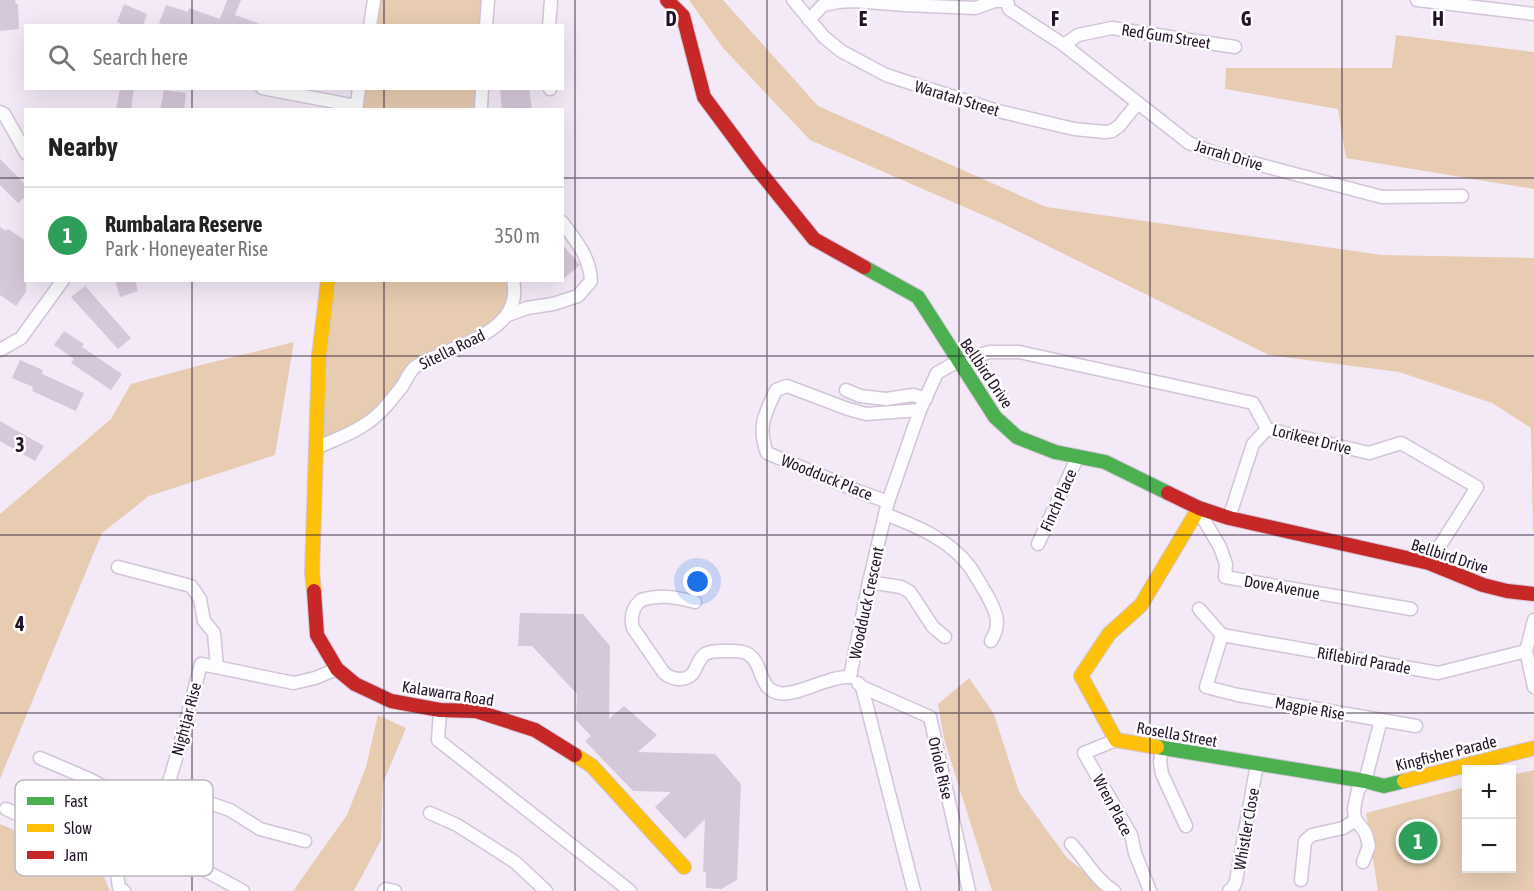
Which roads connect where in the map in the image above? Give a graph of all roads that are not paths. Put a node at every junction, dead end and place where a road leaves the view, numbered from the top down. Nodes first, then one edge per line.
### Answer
1 (374, 0) edge
2 (488, 0) edge
3 (551, 0) edge
4 (667, 0) edge
5 (793, 0) edge
6 (1417, 0) edge
7 (1007, 1) edge
8 (1534, 15) edge
9 (809, 20) junction
10 (370, 24) edge
11 (486, 24) edge
12 (549, 24) edge
13 (1064, 45) junction
14 (1235, 47) dead end
15 (271, 90) edge
16 (359, 90) edge
17 (482, 90) edge
18 (1137, 104) junction
19 (356, 108) edge
20 (481, 108) dead end
21 (0, 112) edge
22 (24, 149) edge
23 (1462, 196) dead end
24 (564, 225) edge
25 (62, 282) edge
26 (328, 282) edge
27 (513, 282) edge
28 (508, 315) junction
29 (0, 350) edge
30 (958, 361) junction
31 (846, 390) dead end
32 (926, 399) junction
33 (920, 410) junction
34 (1267, 429) junction
35 (316, 448) junction
36 (1078, 456) junction
37 (886, 508) junction
38 (1202, 510) junction
39 (1229, 518) junction
40 (1038, 544) dead end
41 (1429, 563) junction
42 (118, 567) dead end
43 (869, 582) junction
44 (1534, 594) edge
45 (695, 602) dead end
46 (1199, 609) dead end
47 (1411, 609) dead end
48 (1534, 620) edge
49 (1532, 633) edge
50 (1222, 635) junction
51 (945, 637) dead end
52 (991, 641) dead end
53 (1526, 651) junction
54 (217, 667) junction
55 (337, 669) junction
56 (850, 677) junction
57 (862, 687) junction
58 (1534, 687) edge
59 (440, 710) junction
60 (1381, 720) junction
61 (1416, 726) dead end
62 (1116, 740) junction
63 (1162, 748) junction
64 (1534, 748) edge
65 (40, 758) dead end
66 (1257, 764) junction
67 (94, 780) edge
68 (170, 780) edge
69 (1365, 781) junction
70 (213, 804) edge
71 (6, 809) dead end
72 (15, 813) edge
73 (430, 813) dead end
74 (1356, 820) junction
75 (1186, 826) dead end
76 (305, 840) dead end
77 (1071, 844) dead end
78 (1363, 862) dead end
79 (684, 867) dead end
80 (213, 875) edge
81 (117, 876) edge
82 (1301, 880) dead end
83 (124, 891) edge
84 (243, 891) edge
85 (384, 891) edge
86 (395, 891) edge
87 (546, 891) edge
88 (630, 891) edge
89 (914, 891) edge
90 (969, 891) edge
91 (1114, 891) edge
92 (1150, 891) edge
93 (1229, 891) edge

1 - 10 street
2 - 11 street
3 - 12 street
4 - 30 street, Bellbird Drive
5 - 9 street, Waratah Street
6 - 8 street
7 - 9 street
7 - 13 street, Jarrah Drive
9 - 18 street, Waratah Street
13 - 14 street, Red Gum Street
13 - 18 street, Jarrah Drive
15 - 19 street
16 - 19 street
17 - 20 street
18 - 23 street, Jarrah Drive
21 - 22 street
24 - 28 street, Sitella Road
25 - 29 street
26 - 35 street, Kalawarra Road
27 - 28 street
28 - 35 street, Sitella Road
30 - 32 street, Woodduck Crescent
30 - 34 street, Lorikeet Drive
30 - 36 street, Bellbird Drive
31 - 32 street
32 - 33 street, Woodduck Crescent
33 - 37 street, Woodduck Crescent
33 - 37 street, Woodduck Place
34 - 39 street
34 - 41 street, Lorikeet Drive
35 - 55 street, Kalawarra Road
36 - 38 street, Bellbird Drive
36 - 40 street, Finch Place
37 - 43 street, Woodduck Crescent
37 - 52 street
38 - 39 street, Bellbird Drive
38 - 47 street, Dove Avenue
38 - 62 street, Rosella Street
39 - 41 street, Bellbird Drive
41 - 44 street, Bellbird Drive
42 - 54 street
43 - 51 street
43 - 56 street, Woodduck Crescent
45 - 56 street
46 - 50 street
48 - 49 street
49 - 53 street
50 - 53 street, Riflebird Parade
50 - 60 street, Magpie Rise
53 - 58 street
54 - 55 street
54 - 68 street, Nightjar Rise
55 - 59 street, Kalawarra Road
56 - 57 street, Woodduck Crescent
57 - 89 street
57 - 90 street, Oriole Rise
59 - 79 street, Kalawarra Road
59 - 88 street
60 - 61 street, Magpie Rise
60 - 69 street
62 - 63 street, Rosella Street
62 - 92 street, Wren Place
63 - 66 street, Rosella Street
63 - 75 street
64 - 69 street, Kingfisher Parade
65 - 67 street
66 - 69 street, Rosella Street
66 - 93 street, Whistler Close
69 - 74 street
70 - 76 street
71 - 72 street
73 - 87 street
74 - 78 street
74 - 82 street
77 - 91 street
80 - 84 street
81 - 83 street
85 - 86 street

